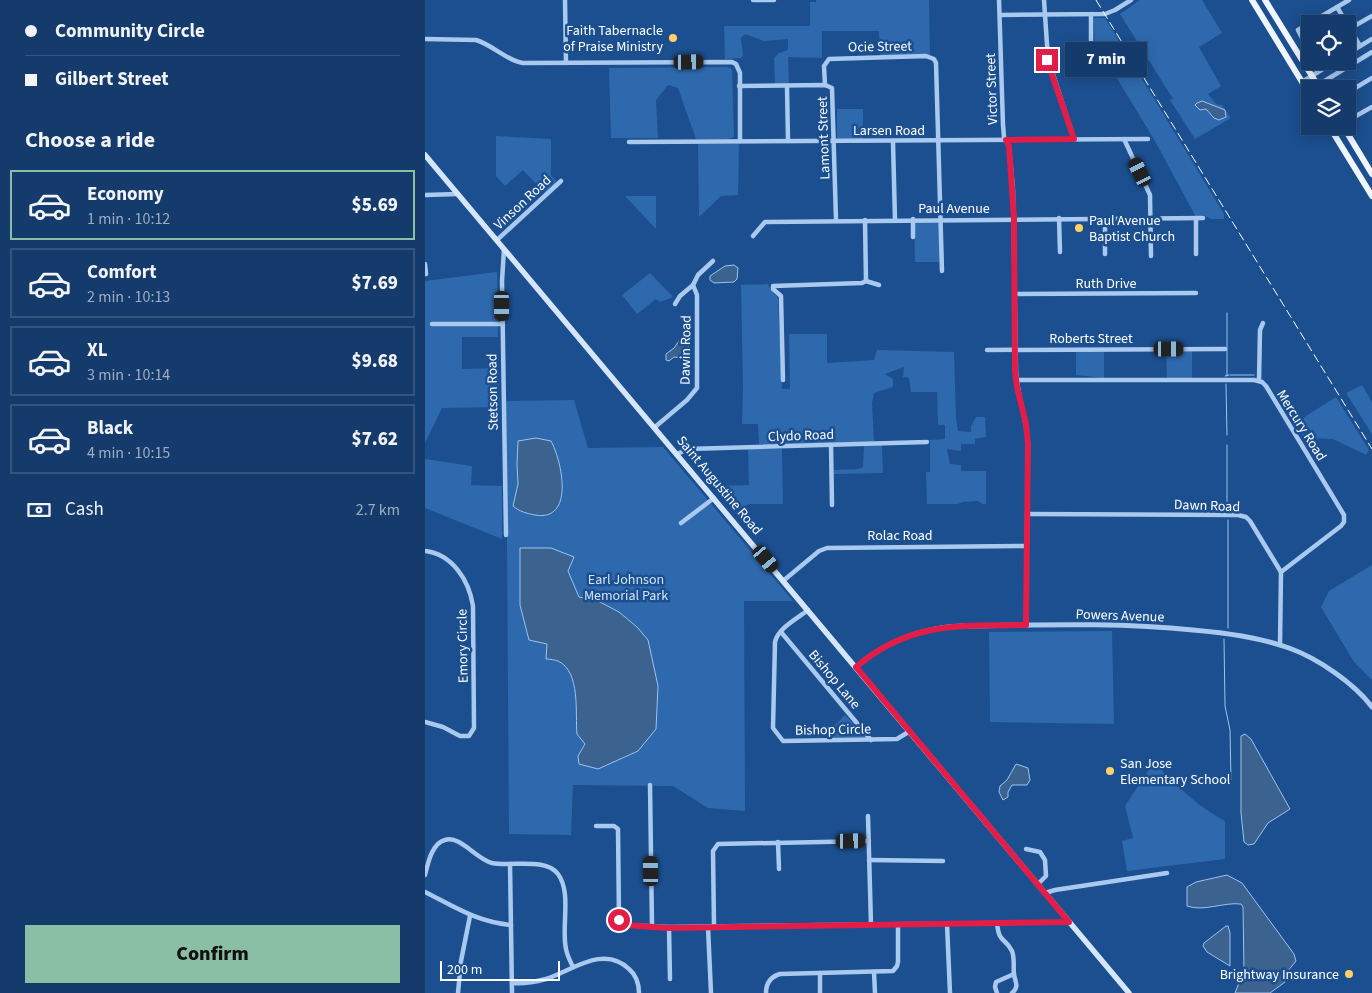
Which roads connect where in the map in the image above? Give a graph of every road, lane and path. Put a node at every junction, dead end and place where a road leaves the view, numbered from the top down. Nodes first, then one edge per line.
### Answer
1 (565, 0) edge
2 (753, 0) edge
3 (774, 0) edge
4 (999, 0) edge
5 (1044, 0) edge
6 (1131, 0) edge
7 (1252, 0) edge
8 (1265, 0) edge
9 (1349, 0) edge
10 (1337, 7) junction
11 (1000, 14) junction
12 (1045, 14) junction
13 (1091, 14) junction
14 (1323, 15) edge
15 (1341, 15) edge
16 (1372, 16) edge
17 (1356, 25) edge
18 (425, 39) edge
19 (1372, 39) edge
20 (1356, 40) edge
21 (1360, 46) junction
22 (1356, 48) edge
23 (1372, 52) edge
24 (1299, 55) joint
25 (826, 61) joint
26 (566, 64) junction
27 (1321, 70) edge
28 (1091, 72) dead end
29 (1312, 76) junction
30 (1372, 78) edge
31 (1301, 80) edge
32 (1305, 80) edge
33 (1315, 80) edge
34 (1330, 80) edge
35 (825, 85) junction
36 (739, 86) junction
37 (787, 86) junction
38 (1356, 88) edge
39 (1372, 107) edge
40 (1356, 116) edge
41 (1335, 135) edge
42 (1348, 135) edge
43 (1074, 139) junction
44 (1124, 139) junction
45 (1148, 139) dead end
46 (1006, 140) junction
47 (740, 141) junction
48 (938, 141) junction
49 (629, 142) dead end
50 (788, 142) junction
51 (835, 142) junction
52 (893, 142) junction
53 (425, 155) edge
54 (1372, 174) edge
55 (561, 181) dead end
56 (458, 194) junction
57 (425, 195) edge
58 (1372, 196) edge
59 (1014, 218) junction
60 (1059, 218) junction
61 (1105, 218) junction
62 (1151, 218) junction
63 (1196, 218) junction
64 (1203, 218) dead end
65 (913, 219) junction
66 (940, 219) junction
67 (836, 220) junction
68 (865, 220) junction
69 (895, 220) junction
70 (753, 236) dead end
71 (913, 237) dead end
72 (497, 240) junction
73 (504, 248) junction
74 (1059, 252) dead end
75 (1105, 254) dead end
76 (1197, 254) dead end
77 (1151, 256) dead end
78 (713, 261) dead end
79 (425, 264) edge
80 (942, 271) dead end
81 (426, 274) edge
82 (866, 281) junction
83 (693, 285) junction
84 (879, 285) dead end
85 (1196, 293) dead end
86 (1015, 294) junction
87 (675, 304) dead end
88 (1263, 323) dead end
89 (432, 324) dead end
90 (503, 324) junction
91 (1225, 349) dead end
92 (987, 350) dead end
93 (1016, 350) junction
94 (783, 380) dead end
95 (1016, 380) junction
96 (1259, 381) junction
97 (655, 427) junction
98 (927, 442) dead end
99 (831, 445) junction
100 (677, 454) junction
101 (714, 498) junction
102 (832, 505) dead end
103 (1028, 514) junction
104 (681, 523) dead end
105 (506, 535) dead end
106 (1027, 546) junction
107 (425, 551) edge
108 (1281, 572) junction
109 (783, 581) junction
110 (808, 610) junction
111 (1026, 625) junction
112 (781, 632) junction
113 (1280, 645) junction
114 (856, 667) junction
115 (1372, 707) edge
116 (425, 722) edge
117 (910, 731) junction
118 (871, 740) junction
119 (650, 785) dead end
120 (868, 816) dead end
121 (596, 826) dead end
122 (869, 841) junction
123 (778, 842) junction
124 (1026, 849) dead end
125 (869, 860) junction
126 (943, 861) dead end
127 (510, 864) junction
128 (779, 869) dead end
129 (1167, 873) dead end
130 (425, 875) edge
131 (1038, 884) junction
132 (425, 892) edge
133 (1045, 893) junction
134 (470, 916) junction
135 (1069, 922) junction
136 (947, 924) junction
137 (997, 924) junction
138 (511, 925) junction
139 (871, 925) junction
140 (898, 925) junction
141 (651, 927) junction
142 (711, 927) junction
143 (669, 928) junction
144 (573, 967) junction
145 (874, 972) junction
146 (819, 973) junction
147 (1014, 974) junction
148 (670, 979) dead end
149 (511, 983) junction
150 (457, 993) edge
151 (512, 993) edge
152 (639, 993) edge
153 (711, 993) edge
154 (766, 993) edge
155 (820, 993) edge
156 (875, 993) edge
157 (950, 993) edge
158 (997, 993) edge
159 (1012, 993) edge
160 (1129, 993) edge

1 - 26 street
2 - 3 street
4 - 11 street, Victor Street
5 - 12 street
6 - 13 street
7 - 31 main road
8 - 24 main road
9 - 10 street
10 - 14 street
10 - 15 street
11 - 12 street
11 - 46 street, Victor Street
12 - 13 street
12 - 43 street
13 - 28 street
16 - 17 street
18 - 26 street
19 - 21 street
20 - 21 street
21 - 22 street
23 - 34 street
24 - 29 main road
25 - 35 street, Lamont Street
25 - 48 street, Ocie Street
26 - 36 street
27 - 29 street
29 - 32 street
29 - 33 main road
30 - 38 street
35 - 37 street
35 - 51 street, Lamont Street
36 - 37 street
36 - 47 street
37 - 50 street
39 - 40 street
41 - 58 main road
42 - 54 main road
43 - 44 street, Larsen Road
43 - 46 street, Larsen Road
44 - 45 street, Larsen Road
44 - 62 street
46 - 48 street, Larsen Road
46 - 59 street, Victor Street
47 - 49 street, Larsen Road
47 - 50 street, Larsen Road
48 - 52 street, Larsen Road
48 - 66 street
50 - 51 street, Larsen Road
51 - 52 street, Larsen Road
51 - 67 street, Lamont Street
52 - 69 street
53 - 56 main road, Saint Augustine Road
55 - 72 street, Vinson Road
56 - 57 street
56 - 72 main road, Saint Augustine Road
59 - 60 street, Paul Avenue
59 - 66 street, Paul Avenue
59 - 86 street, Victor Street
60 - 61 street, Paul Avenue
60 - 74 street
61 - 62 street, Paul Avenue
61 - 75 street
62 - 63 street, Paul Avenue
62 - 77 street
63 - 64 street, Paul Avenue
63 - 76 street
65 - 66 street, Paul Avenue
65 - 69 street, Paul Avenue
65 - 71 street
66 - 80 street
67 - 68 street, Paul Avenue
67 - 70 street, Paul Avenue
68 - 69 street, Paul Avenue
68 - 82 street
72 - 73 main road, Saint Augustine Road
73 - 90 street, Stetson Road
73 - 97 main road, Saint Augustine Road
78 - 83 street
79 - 81 street
82 - 84 street
82 - 94 street
83 - 87 street
83 - 97 street, Dawin Road
85 - 86 street, Ruth Drive
86 - 93 street, Victor Street
88 - 96 street
89 - 90 street
90 - 105 street, Stetson Road
91 - 93 street, Roberts Street
92 - 93 street, Roberts Street
93 - 95 street, Victor Street
95 - 96 street, Mercury Road
95 - 103 street, Victor Street
96 - 108 street, Mercury Road
97 - 100 main road, Saint Augustine Road
98 - 99 street, Clydo Road
99 - 100 street, Clydo Road
99 - 102 street
100 - 101 main road, Saint Augustine Road
101 - 104 street
101 - 109 main road, Saint Augustine Road
103 - 106 street, Victor Street
103 - 108 street, Dawn Road
106 - 109 street, Rolac Road
106 - 111 street, Victor Street
107 - 116 street, Emory Circle
108 - 113 street
109 - 110 main road, Saint Augustine Road
110 - 112 street
110 - 114 main road, Saint Augustine Road
111 - 113 street, Powers Avenue
111 - 114 street, Powers Avenue
112 - 118 street, Bishop Lane
112 - 118 street, Bishop Circle
113 - 115 street, Powers Avenue
114 - 117 main road, Saint Augustine Road
117 - 118 street, Bishop Circle
117 - 131 main road, Saint Augustine Road
119 - 141 street
120 - 122 street
121 - 141 street
122 - 123 street
122 - 125 street
123 - 128 street
123 - 142 street
124 - 131 street
125 - 126 street
125 - 139 street
127 - 130 street
127 - 138 street
127 - 144 street
129 - 133 street
131 - 133 main road, Saint Augustine Road
132 - 134 street
133 - 135 main road, Saint Augustine Road
134 - 138 street
134 - 150 street
135 - 137 street
135 - 160 main road, Saint Augustine Road
136 - 137 street
136 - 140 street
136 - 157 street
137 - 147 street
138 - 149 street
139 - 140 street
139 - 142 street
140 - 145 street
141 - 143 street
142 - 143 street
142 - 153 street
143 - 148 street
144 - 149 street
144 - 152 street
145 - 146 street
145 - 156 street
146 - 154 street
146 - 155 street
147 - 158 street
147 - 159 street
149 - 151 street

